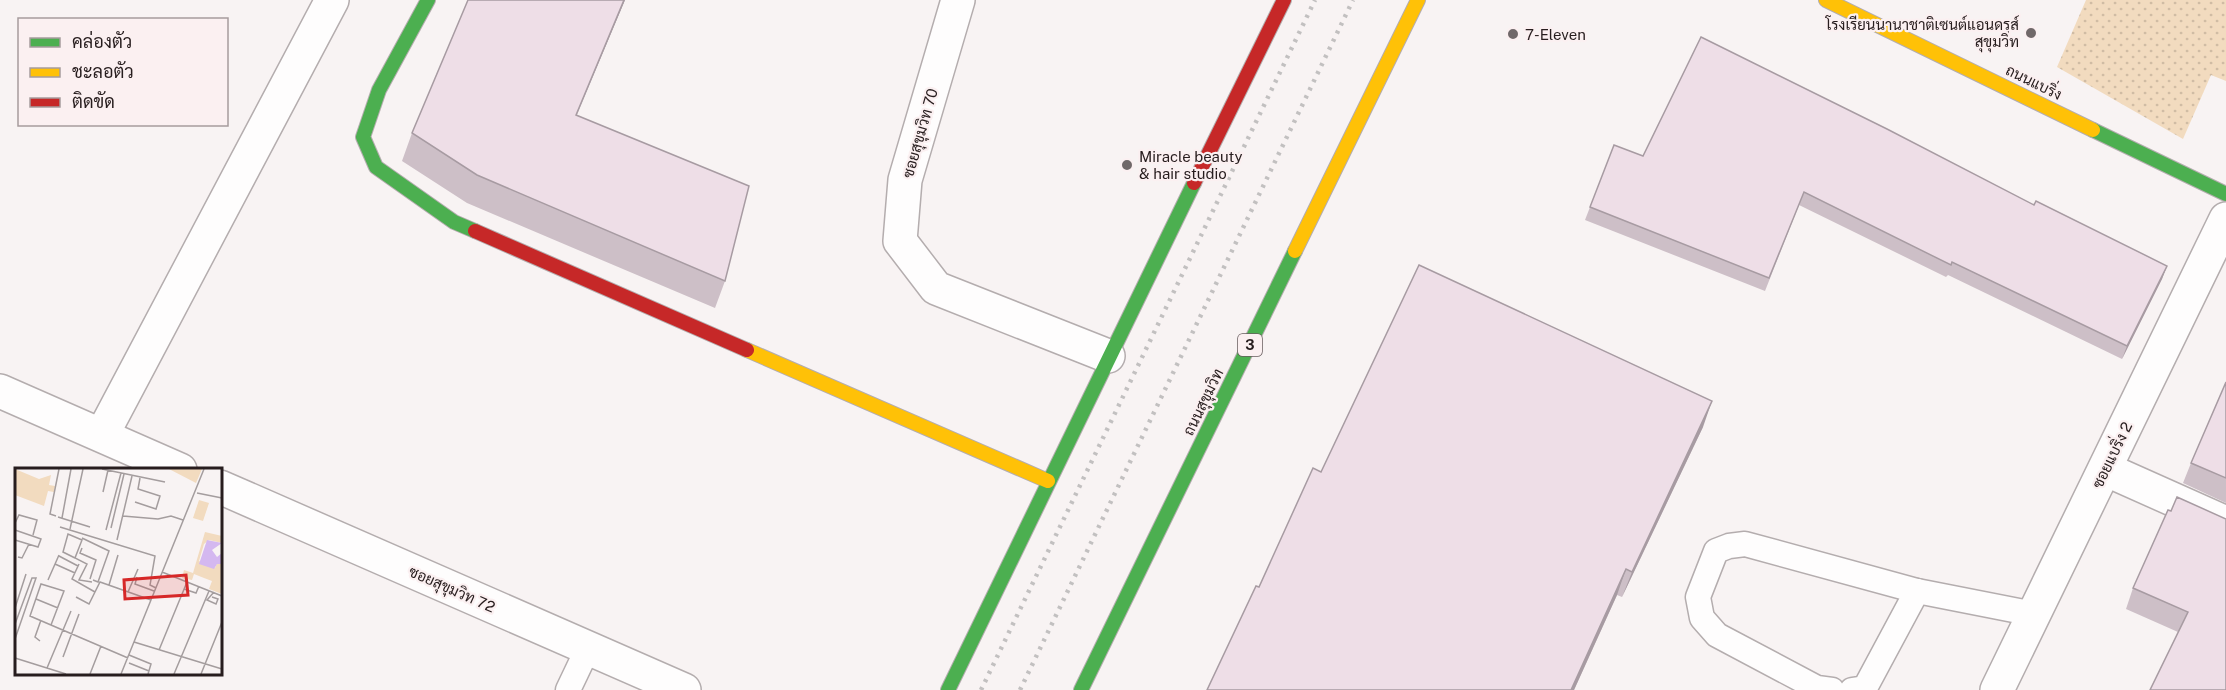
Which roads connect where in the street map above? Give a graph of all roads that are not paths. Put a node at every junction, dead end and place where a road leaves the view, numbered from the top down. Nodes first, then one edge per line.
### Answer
1 (332, 0) edge
2 (428, 0) edge
3 (958, 0) edge
4 (1284, 0) edge
5 (1418, 0) edge
6 (1826, 0) edge
7 (1866, 8) edge
8 (2226, 194) edge
9 (2226, 219) edge
10 (1108, 356) junction
11 (0, 391) edge
12 (102, 435) junction
13 (176, 468) edge
14 (2105, 469) junction
15 (1048, 481) junction
16 (222, 488) edge
17 (2226, 523) edge
18 (1917, 591) junction
19 (2034, 614) junction
20 (588, 648) junction
21 (568, 690) edge
22 (684, 690) edge
23 (948, 690) edge
24 (1081, 690) edge
25 (1832, 690) edge
26 (1852, 690) edge
27 (1997, 690) edge

1 - 12 street
2 - 15 main road
3 - 10 street, ซอยสุขุมวิท 70
4 - 10 main road
5 - 24 main road, ถนนสุขุมวิท / 3
6 - 7 main road, ถนนแบริ่ง
7 - 8 main road, ถนนแบริ่ง
9 - 14 street, ซอยแบริ่ง 2
10 - 15 main road
11 - 12 street
12 - 13 street
14 - 17 street
14 - 19 street, ซอยแบริ่ง 2
15 - 23 main road
16 - 20 street, ซอยสุขุมวิท 72
18 - 19 lane
18 - 25 lane
18 - 26 lane
19 - 27 street, ซอยแบริ่ง 2
20 - 21 lane
20 - 22 street, ซอยสุขุมวิท 72

